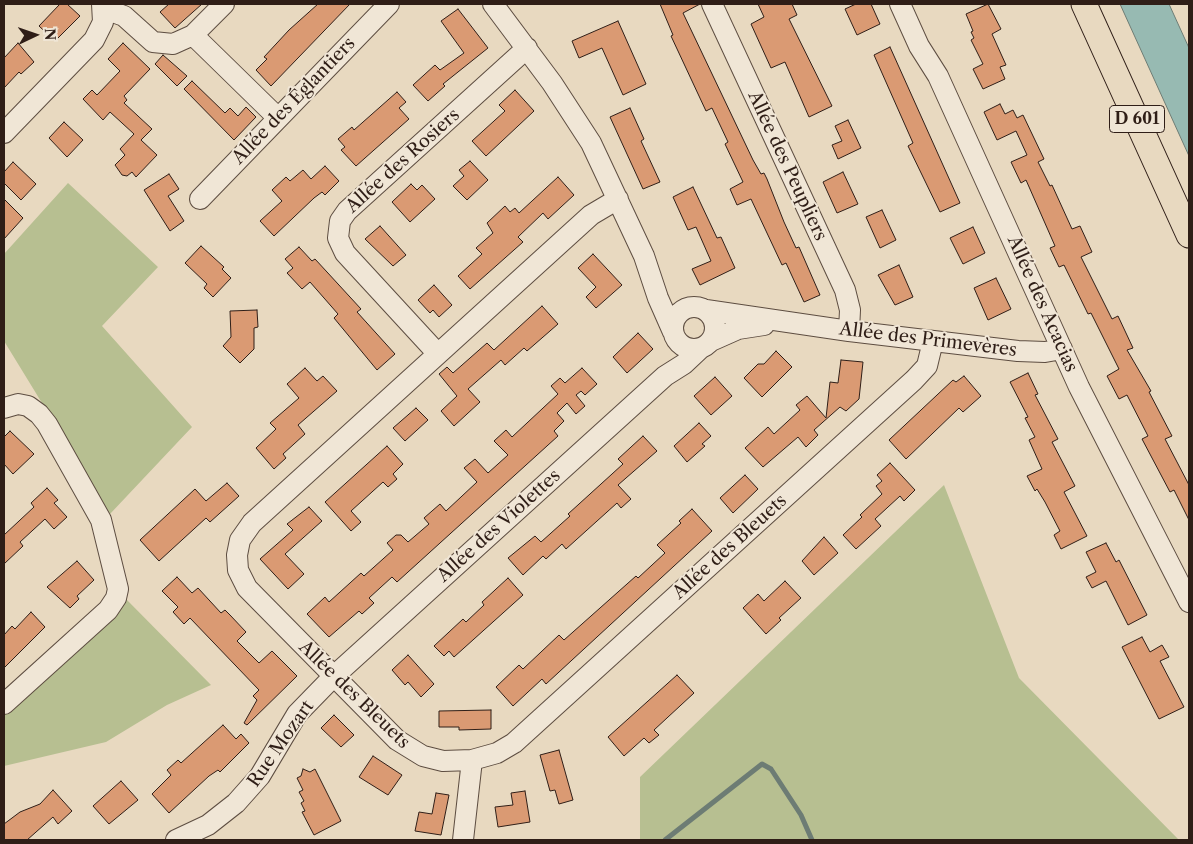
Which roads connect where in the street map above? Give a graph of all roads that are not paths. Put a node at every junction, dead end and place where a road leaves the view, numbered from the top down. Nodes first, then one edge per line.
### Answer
1 (224, 4) edge
2 (389, 4) edge
3 (493, 4) edge
4 (712, 4) edge
5 (900, 4) edge
6 (1084, 4) edge
7 (102, 8) edge
8 (193, 36) junction
9 (527, 48) junction
10 (278, 118) junction
11 (4, 133) edge
12 (618, 198) junction
13 (200, 199) dead end
14 (1189, 234) edge
15 (644, 256) junction
16 (701, 309) junction
17 (794, 324) junction
18 (849, 331) junction
19 (675, 336) junction
20 (933, 341) junction
21 (706, 344) junction
22 (1062, 349) junction
23 (438, 354) junction
24 (665, 376) junction
25 (4, 408) edge
26 (1189, 602) edge
27 (333, 677) junction
28 (4, 704) edge
29 (472, 760) junction
30 (176, 840) edge
31 (463, 840) edge

1 - 8 street
2 - 10 street, Allée des Églantiers
3 - 9 street
4 - 18 street, Allée des Peupliers
5 - 22 street, Allée des Acacias
6 - 14 main road, D 601
7 - 8 street
7 - 11 street
8 - 10 street
9 - 12 street
9 - 23 street, Allée des Rosiers
10 - 13 street, Allée des Églantiers
12 - 15 street
12 - 23 street, Allée des Bleuets
15 - 16 street, Allée des Primevères
15 - 19 street
16 - 17 street, Allée des Primevères
16 - 19 street
16 - 21 street
17 - 18 street, Allée des Primevères
17 - 21 street, Allée des Primevères
18 - 20 street, Allée des Primevères
19 - 21 street
19 - 24 street, Allée des Violettes
20 - 22 street, Allée des Primevères
20 - 29 street, Allée des Bleuets
21 - 24 street, Allée des Violettes
22 - 26 street, Allée des Acacias
23 - 27 street, Allée des Bleuets
24 - 27 street, Allée des Violettes
25 - 28 street
27 - 29 street, Allée des Bleuets
27 - 30 street, Rue Mozart
29 - 31 street

